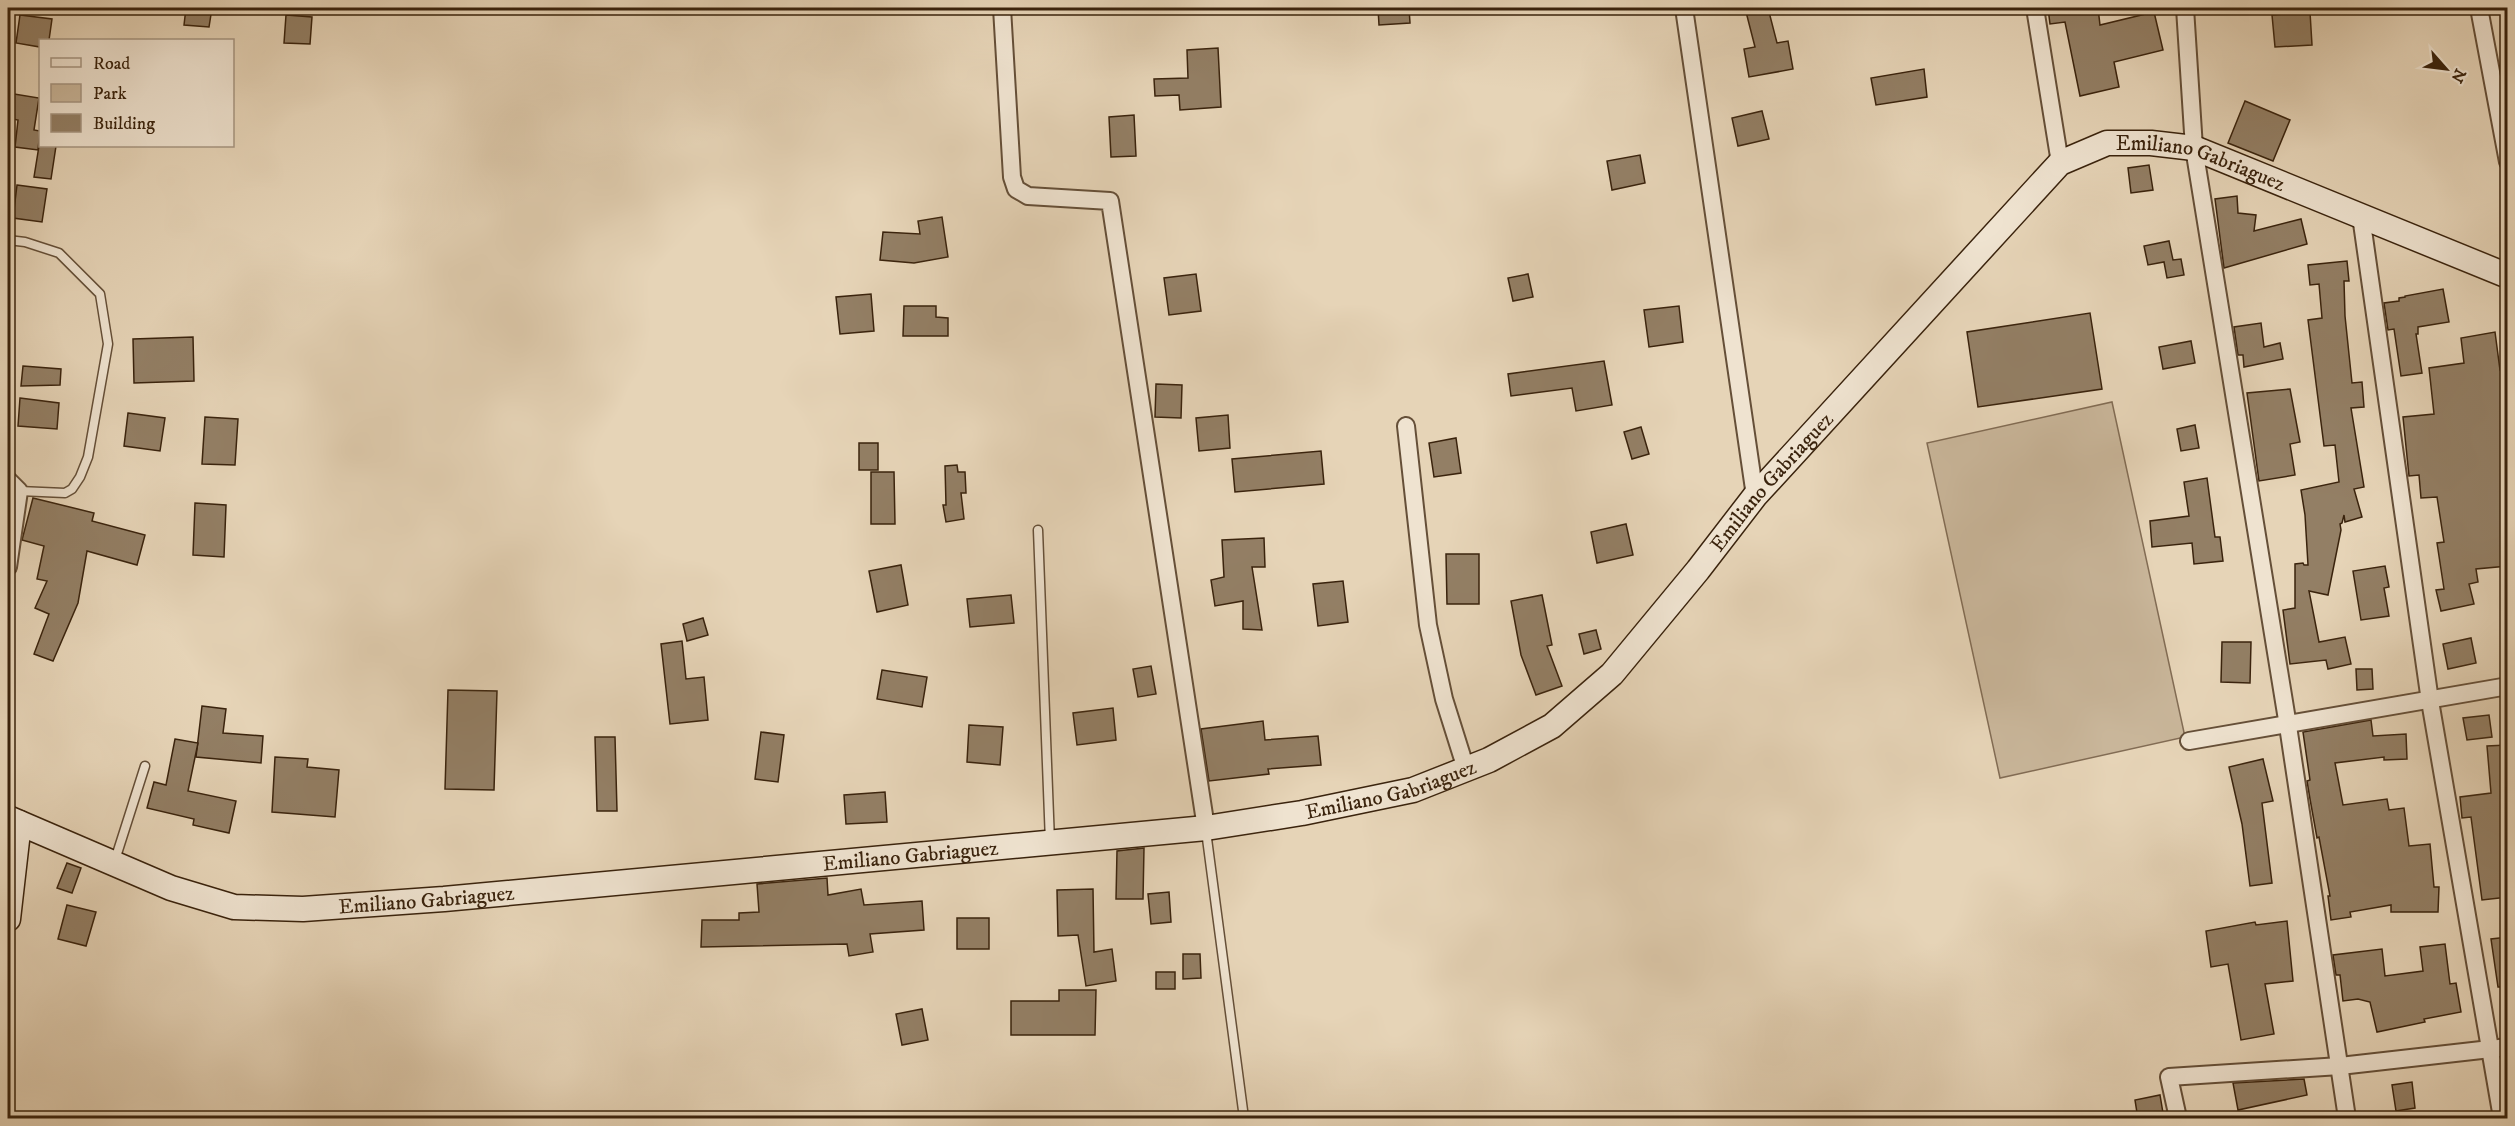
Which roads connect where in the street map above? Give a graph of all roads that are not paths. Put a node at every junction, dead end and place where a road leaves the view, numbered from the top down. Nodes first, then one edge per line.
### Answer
1 (1002, 8) edge
2 (1684, 8) edge
3 (2035, 8) edge
4 (2185, 8) edge
5 (2479, 8) edge
6 (2194, 148) junction
7 (2508, 162) edge
8 (2061, 163) junction
9 (2361, 216) junction
10 (8, 240) edge
11 (2508, 276) edge
12 (1406, 426) dead end
13 (13, 486) edge
14 (1755, 496) junction
15 (1038, 530) dead end
16 (8, 567) edge
17 (2508, 687) edge
18 (2430, 700) junction
19 (2288, 726) junction
20 (2189, 741) dead end
21 (145, 766) dead end
22 (1466, 769) junction
23 (14, 821) edge
24 (1206, 828) junction
25 (1050, 843) junction
26 (114, 864) junction
27 (8, 919) edge
28 (2508, 1047) edge
29 (2489, 1049) junction
30 (2340, 1066) junction
31 (1244, 1119) edge
32 (2178, 1119) edge
33 (2347, 1119) edge
34 (2502, 1119) edge

1 - 24 street
2 - 14 street
3 - 8 street
4 - 6 street
5 - 7 street
6 - 8 main road, Emiliano Gabriaguez
6 - 9 main road, Emiliano Gabriaguez
6 - 19 street
8 - 14 main road, Emiliano Gabriaguez
9 - 11 main road, Emiliano Gabriaguez
9 - 18 street
10 - 13 lane
12 - 22 street
13 - 16 street
14 - 22 main road, Emiliano Gabriaguez
15 - 25 lane
17 - 18 street
18 - 19 street
18 - 29 street
19 - 20 street
19 - 30 street
21 - 26 lane
22 - 24 main road, Emiliano Gabriaguez
23 - 26 main road, Emiliano Gabriaguez
23 - 27 main road
24 - 25 main road, Emiliano Gabriaguez
24 - 31 lane
25 - 26 main road, Emiliano Gabriaguez
28 - 29 street
29 - 30 street
29 - 34 street
30 - 32 street
30 - 33 street

